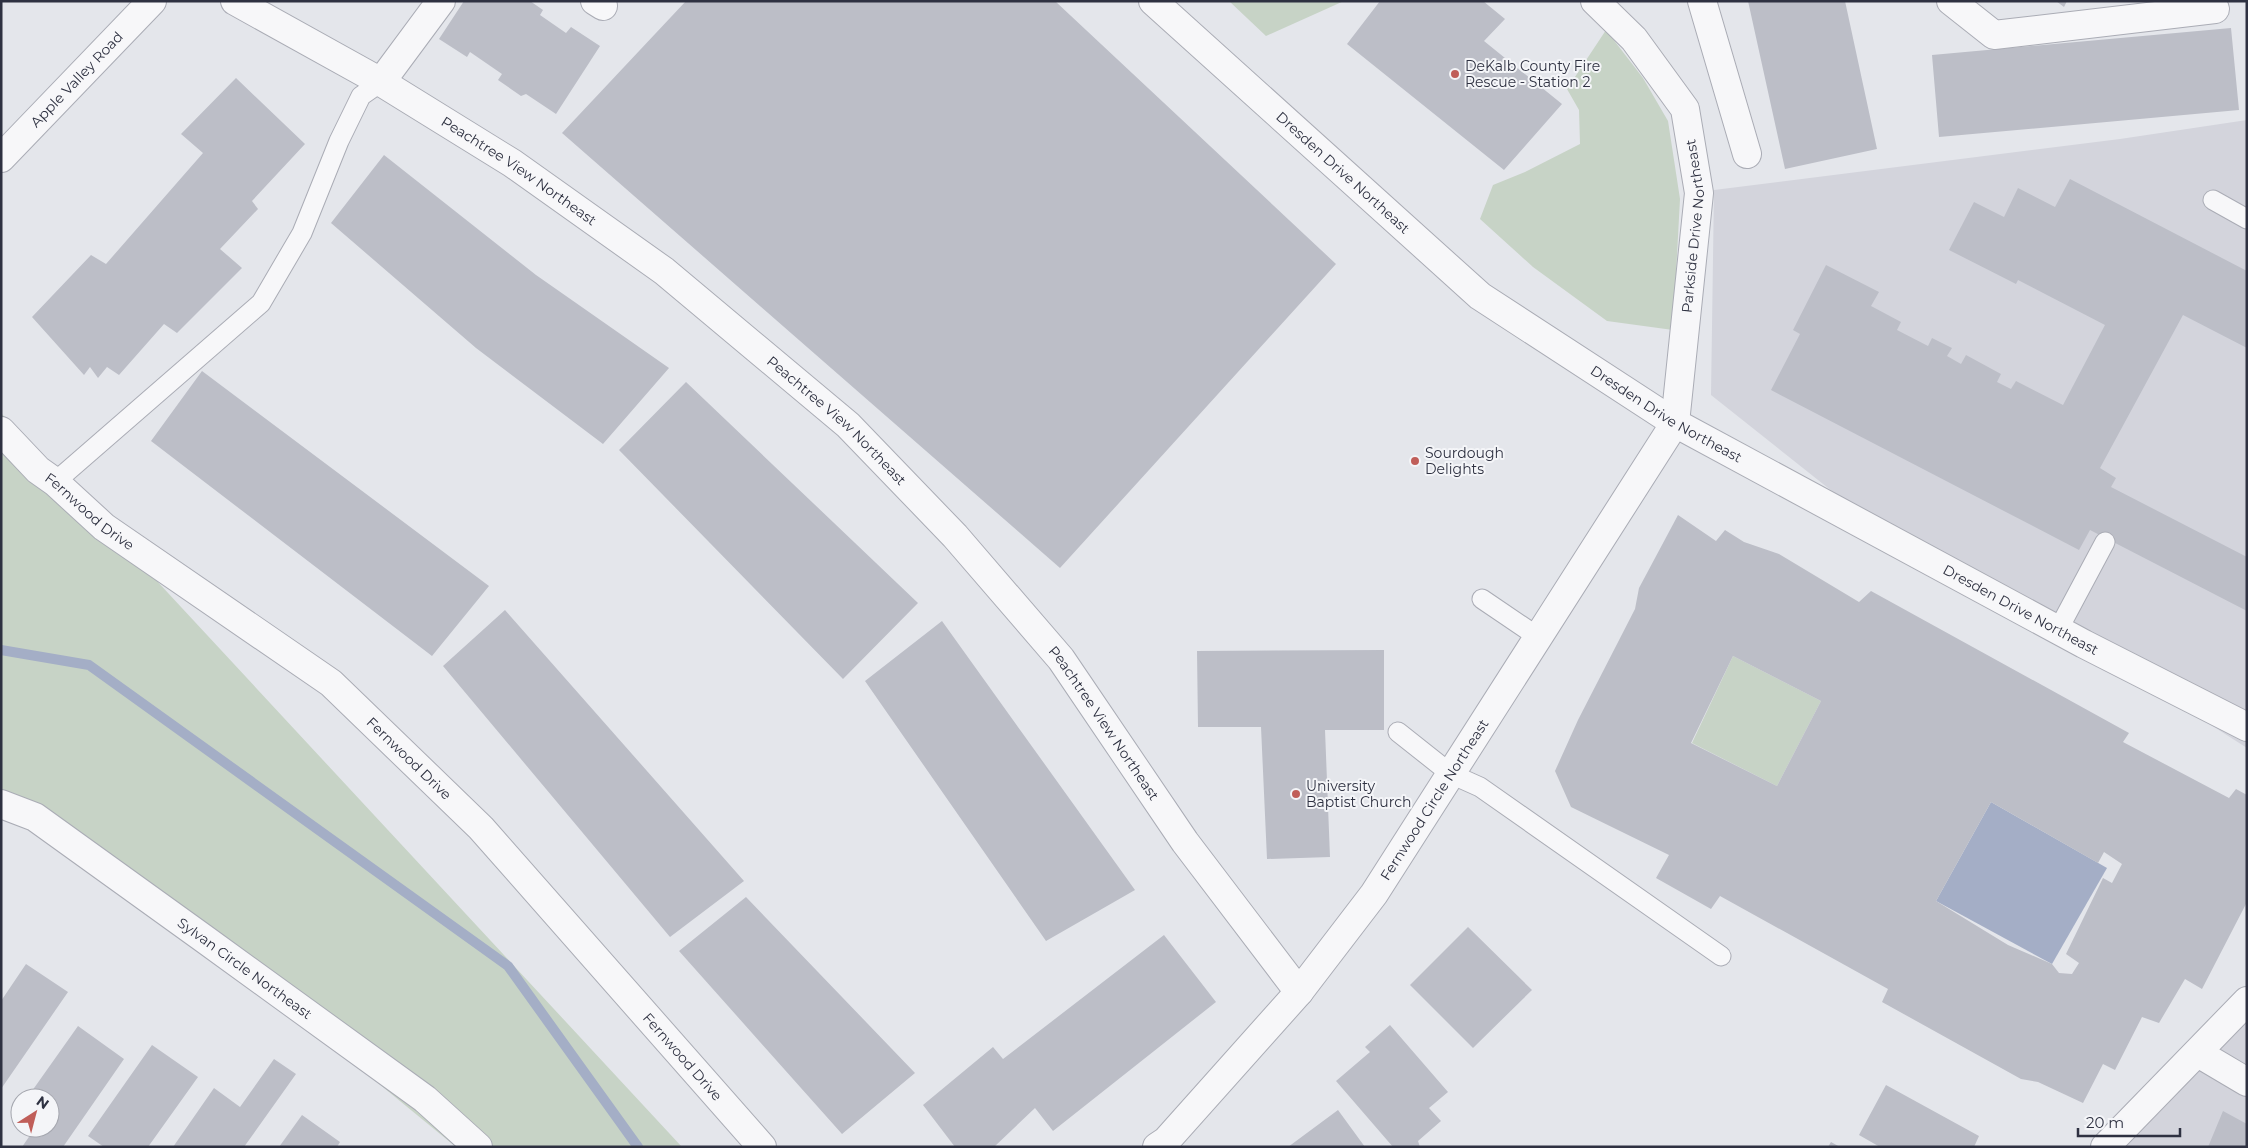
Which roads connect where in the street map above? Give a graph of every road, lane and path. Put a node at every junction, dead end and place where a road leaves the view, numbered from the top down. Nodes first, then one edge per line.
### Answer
1 (152, 1) edge
2 (235, 1) edge
3 (440, 1) edge
4 (1154, 1) edge
5 (1595, 1) edge
6 (1702, 1) edge
7 (1951, 1) edge
8 (2215, 9) dead end
9 (381, 82) junction
10 (1747, 154) dead end
11 (1, 158) edge
12 (2213, 200) dead end
13 (2247, 220) edge
14 (1675, 423) junction
15 (1, 431) edge
16 (55, 482) junction
17 (2105, 542) dead end
18 (1482, 599) dead end
19 (2058, 630) junction
20 (1538, 637) junction
21 (2247, 727) edge
22 (1398, 732) dead end
23 (1451, 774) junction
24 (1, 804) edge
25 (1721, 956) dead end
26 (1299, 992) junction
27 (2247, 1001) edge
28 (2198, 1053) junction
29 (2247, 1082) edge
30 (478, 1147) edge
31 (762, 1147) edge
32 (1156, 1147) edge
33 (2105, 1147) edge

1 - 11 street, Apple Valley Road
2 - 9 street, Peachtree View Northeast
3 - 9 street
4 - 14 street, Dresden Drive Northeast
5 - 14 street, Parkside Drive Northeast
6 - 10 street
7 - 8 street
9 - 16 lane
9 - 26 street, Peachtree View Northeast
12 - 13 lane
14 - 19 street, Dresden Drive Northeast
14 - 20 street, Fernwood Circle Northeast
15 - 16 street, Fernwood Drive
16 - 31 street, Fernwood Drive
17 - 19 lane
18 - 20 lane
19 - 21 street, Dresden Drive Northeast
20 - 23 street, Fernwood Circle Northeast
22 - 23 lane
23 - 25 lane
23 - 26 street, Fernwood Circle Northeast
24 - 30 street, Sylvan Circle Northeast
26 - 32 street, Fernwood Circle Northeast
27 - 28 street
28 - 29 street
28 - 33 street

